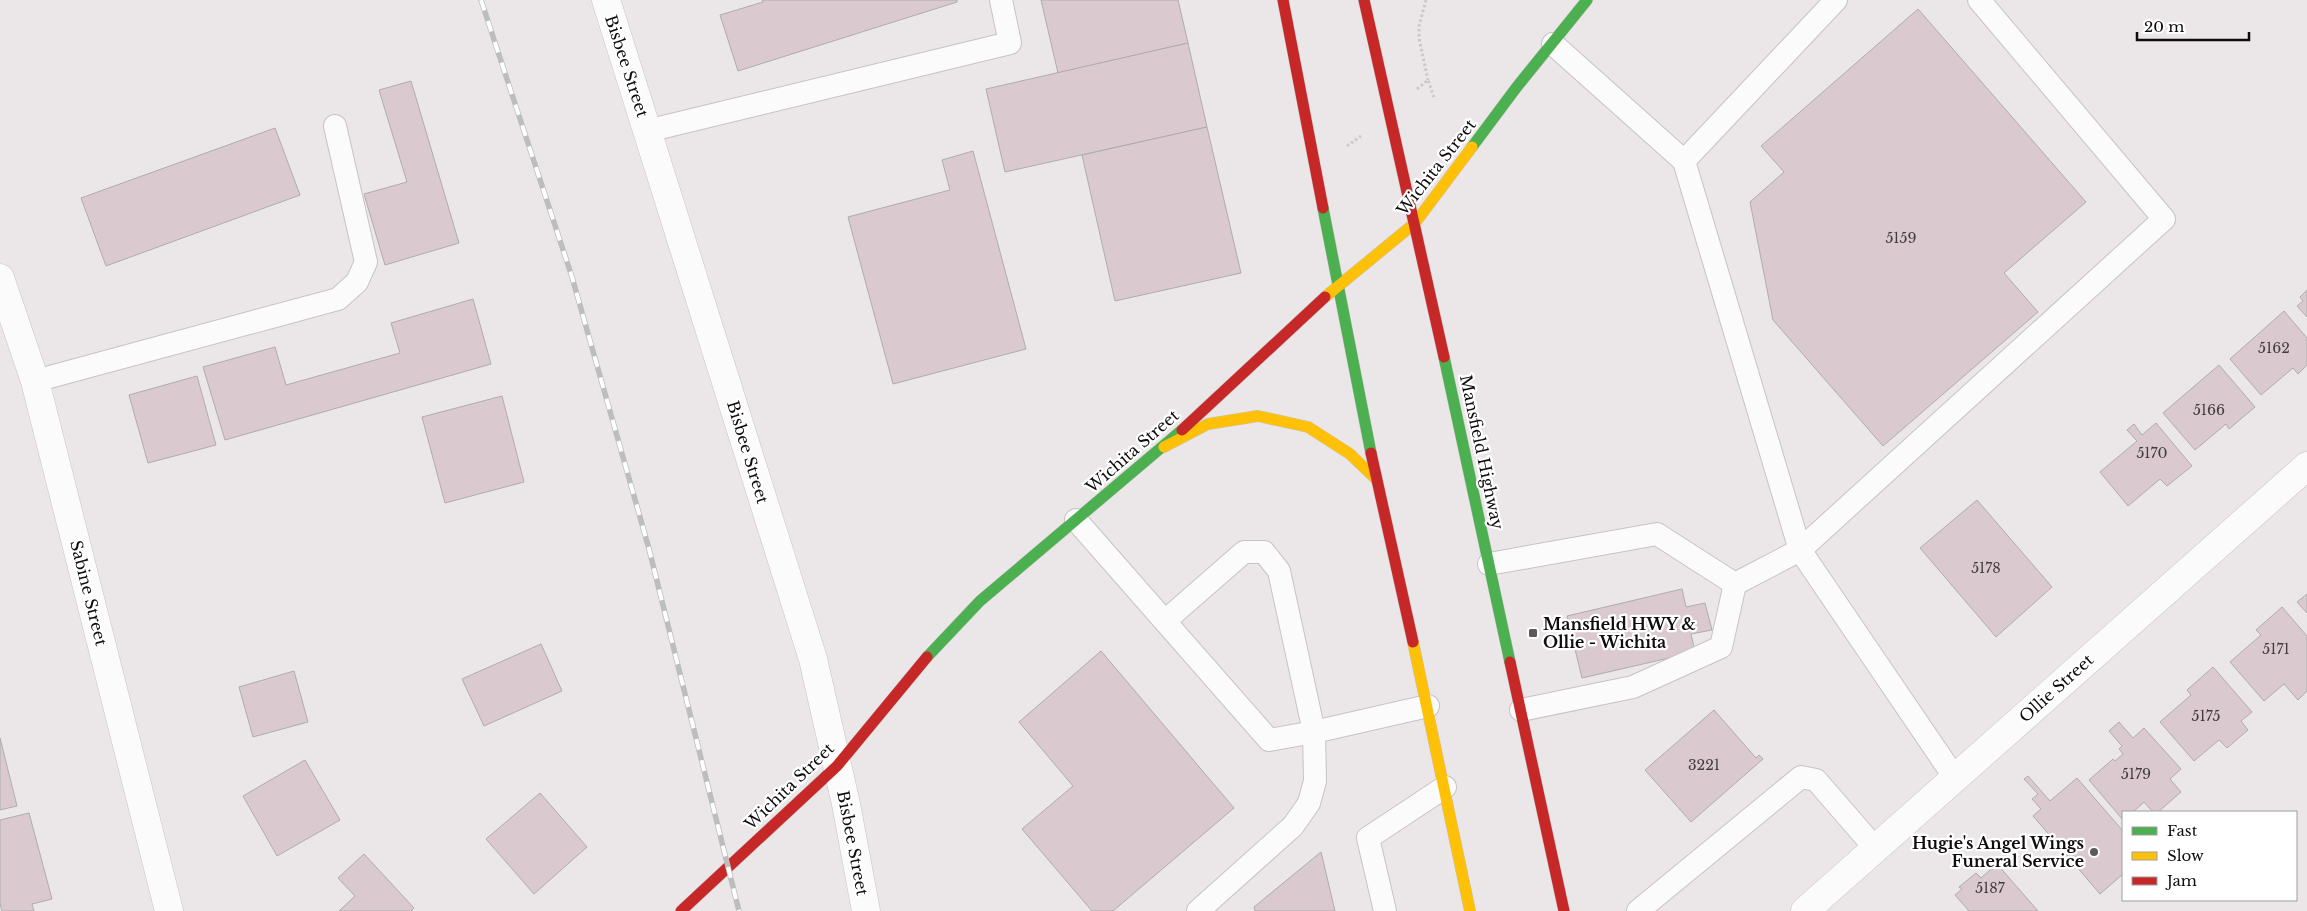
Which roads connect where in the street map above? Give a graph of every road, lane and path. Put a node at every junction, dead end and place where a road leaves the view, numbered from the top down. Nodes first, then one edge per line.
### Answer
1 (606, 0) edge
2 (1001, 0) edge
3 (1283, 0) edge
4 (1364, 0) edge
5 (1426, 0) edge
6 (1587, 0) edge
7 (1836, 0) edge
8 (1979, 0) edge
9 (1553, 44) junction
10 (1428, 80) junction
11 (1413, 92) dead end
12 (1434, 97) dead end
13 (335, 126) dead end
14 (647, 131) junction
15 (1362, 136) dead end
16 (1347, 146) dead end
17 (1684, 161) junction
18 (1415, 223) junction
19 (0, 278) edge
20 (1338, 285) junction
21 (35, 381) junction
22 (1164, 447) junction
23 (2307, 466) edge
24 (1376, 479) junction
25 (1076, 520) junction
26 (1800, 550) junction
27 (1489, 564) junction
28 (1735, 584) junction
29 (1165, 621) junction
30 (1428, 706) junction
31 (1521, 710) junction
32 (1314, 732) junction
33 (837, 766) junction
34 (1955, 778) junction
35 (1444, 787) junction
36 (1875, 848) junction
37 (1819, 906) edge
38 (1648, 908) edge
39 (169, 911) edge
40 (681, 911) edge
41 (866, 911) edge
42 (1198, 911) edge
43 (1385, 911) edge
44 (1470, 911) edge
45 (1564, 911) edge

1 - 14 street, Bisbee Street
2 - 14 lane
3 - 20 main road
4 - 18 main road, Mansfield Highway
5 - 10 path
6 - 9 main road, Wichita Street
7 - 17 lane
8 - 26 lane
9 - 17 lane
9 - 18 main road, Wichita Street
10 - 11 path
10 - 12 path
13 - 21 lane
14 - 33 street, Bisbee Street
15 - 16 path
17 - 26 lane
18 - 20 main road, Wichita Street
18 - 27 main road, Mansfield Highway
19 - 21 street, Sabine Street
20 - 22 main road, Wichita Street
20 - 24 main road
21 - 39 street, Sabine Street
22 - 24 main road
22 - 25 main road, Wichita Street
23 - 34 street, Ollie Street
24 - 30 main road
25 - 29 lane
25 - 33 main road, Wichita Street
26 - 28 lane
26 - 34 lane
27 - 28 lane
27 - 31 main road, Mansfield Highway
28 - 31 lane
29 - 32 lane
29 - 32 lane
30 - 32 lane
30 - 35 main road
31 - 45 main road, Mansfield Highway
32 - 42 lane
33 - 40 main road, Wichita Street
33 - 41 street, Bisbee Street
34 - 36 street, Ollie Street
35 - 43 lane
35 - 44 main road
36 - 37 street, Ollie Street
36 - 38 lane

